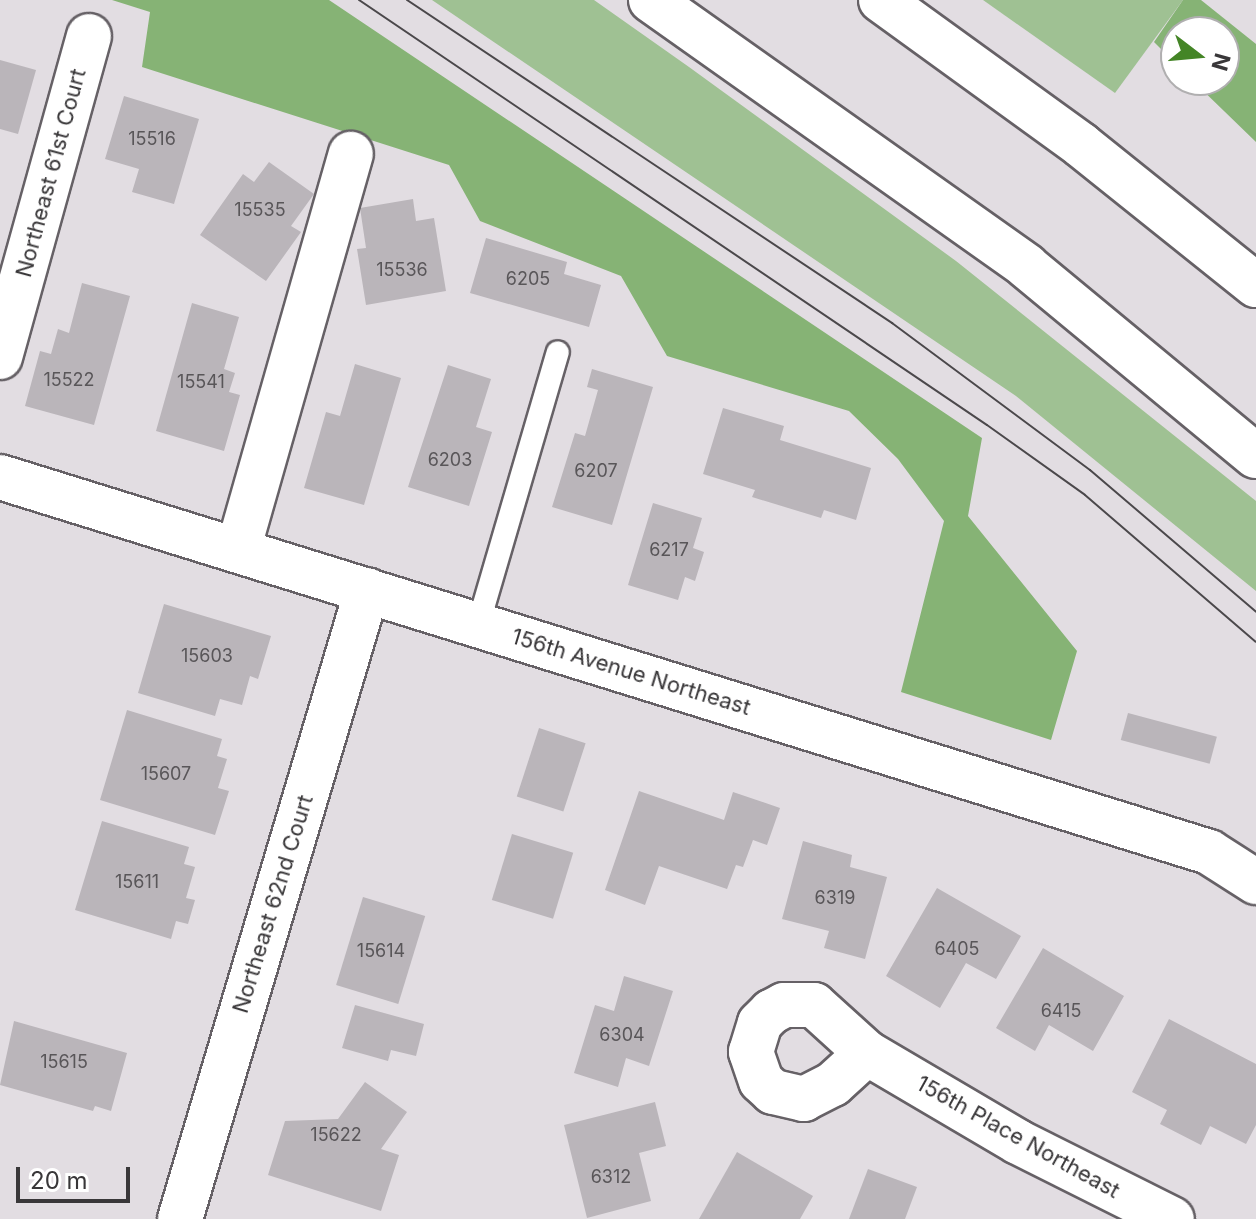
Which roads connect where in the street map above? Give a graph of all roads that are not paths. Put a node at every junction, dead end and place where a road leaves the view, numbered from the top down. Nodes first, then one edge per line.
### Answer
1 (651, 0) edge
2 (881, 0) edge
3 (89, 36) dead end
4 (351, 154) dead end
5 (1256, 285) edge
6 (558, 352) dead end
7 (0, 357) edge
8 (1256, 456) edge
9 (0, 477) edge
10 (238, 550) junction
11 (367, 590) junction
12 (478, 625) junction
13 (1256, 882) edge
14 (867, 1053) dead end
15 (180, 1219) edge
16 (1172, 1219) edge

1 - 8 main road
2 - 5 main road
3 - 7 main road, Northeast 61st Court
4 - 10 main road
6 - 12 lane
9 - 10 main road, 156th Avenue Northeast
10 - 11 main road, 156th Avenue Northeast
11 - 12 main road, 156th Avenue Northeast
11 - 15 main road, Northeast 62nd Court
12 - 13 main road, 156th Avenue Northeast
14 - 16 main road, 156th Place Northeast

